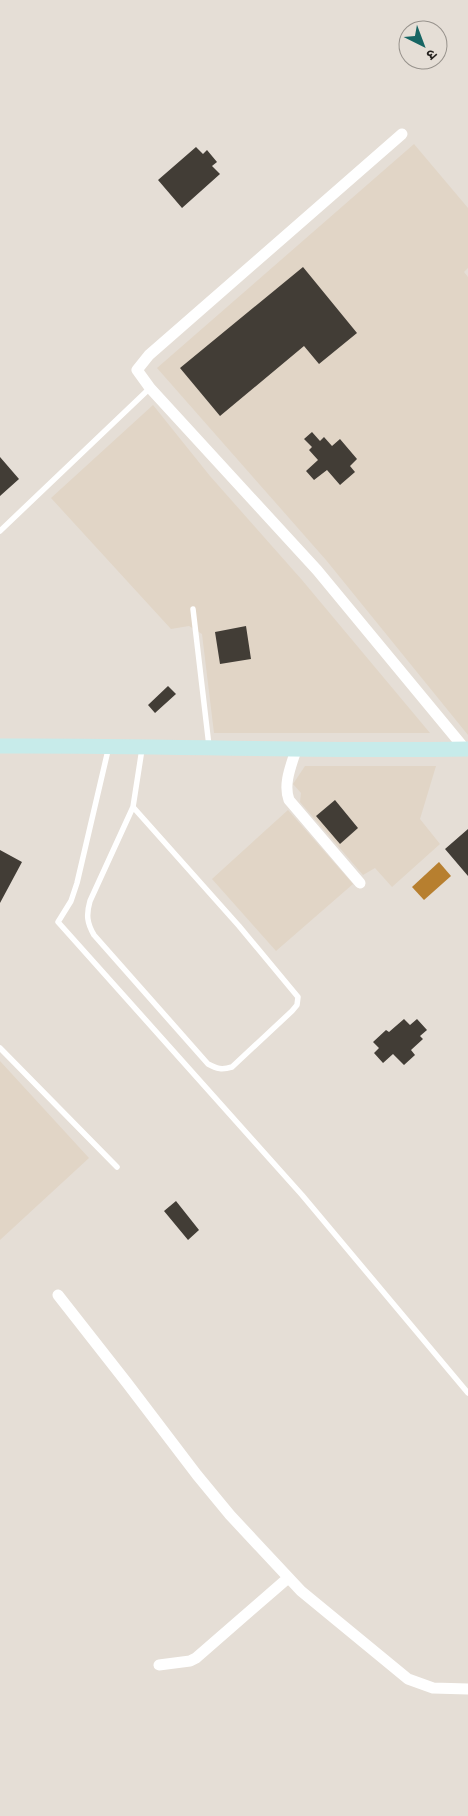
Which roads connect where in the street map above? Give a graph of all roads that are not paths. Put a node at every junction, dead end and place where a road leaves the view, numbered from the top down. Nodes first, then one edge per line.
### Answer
1 (402, 134) dead end
2 (150, 388) junction
3 (0, 531) edge
4 (193, 609) dead end
5 (0, 746) edge
6 (109, 746) junction
7 (142, 747) junction
8 (209, 748) junction
9 (466, 749) edge
10 (296, 750) junction
11 (133, 807) junction
12 (360, 883) dead end
13 (0, 1048) edge
14 (117, 1167) dead end
15 (58, 1295) dead end
16 (468, 1392) edge
17 (288, 1578) junction
18 (158, 1665) dead end
19 (468, 1689) edge

1 - 2 street
2 - 3 lane
2 - 9 street
4 - 8 lane
5 - 6 main road
6 - 7 main road
6 - 16 lane
7 - 8 main road
7 - 11 lane
8 - 10 main road
9 - 10 main road
10 - 12 street
11 - 11 lane
13 - 14 lane
15 - 17 street
17 - 18 street
17 - 19 street

